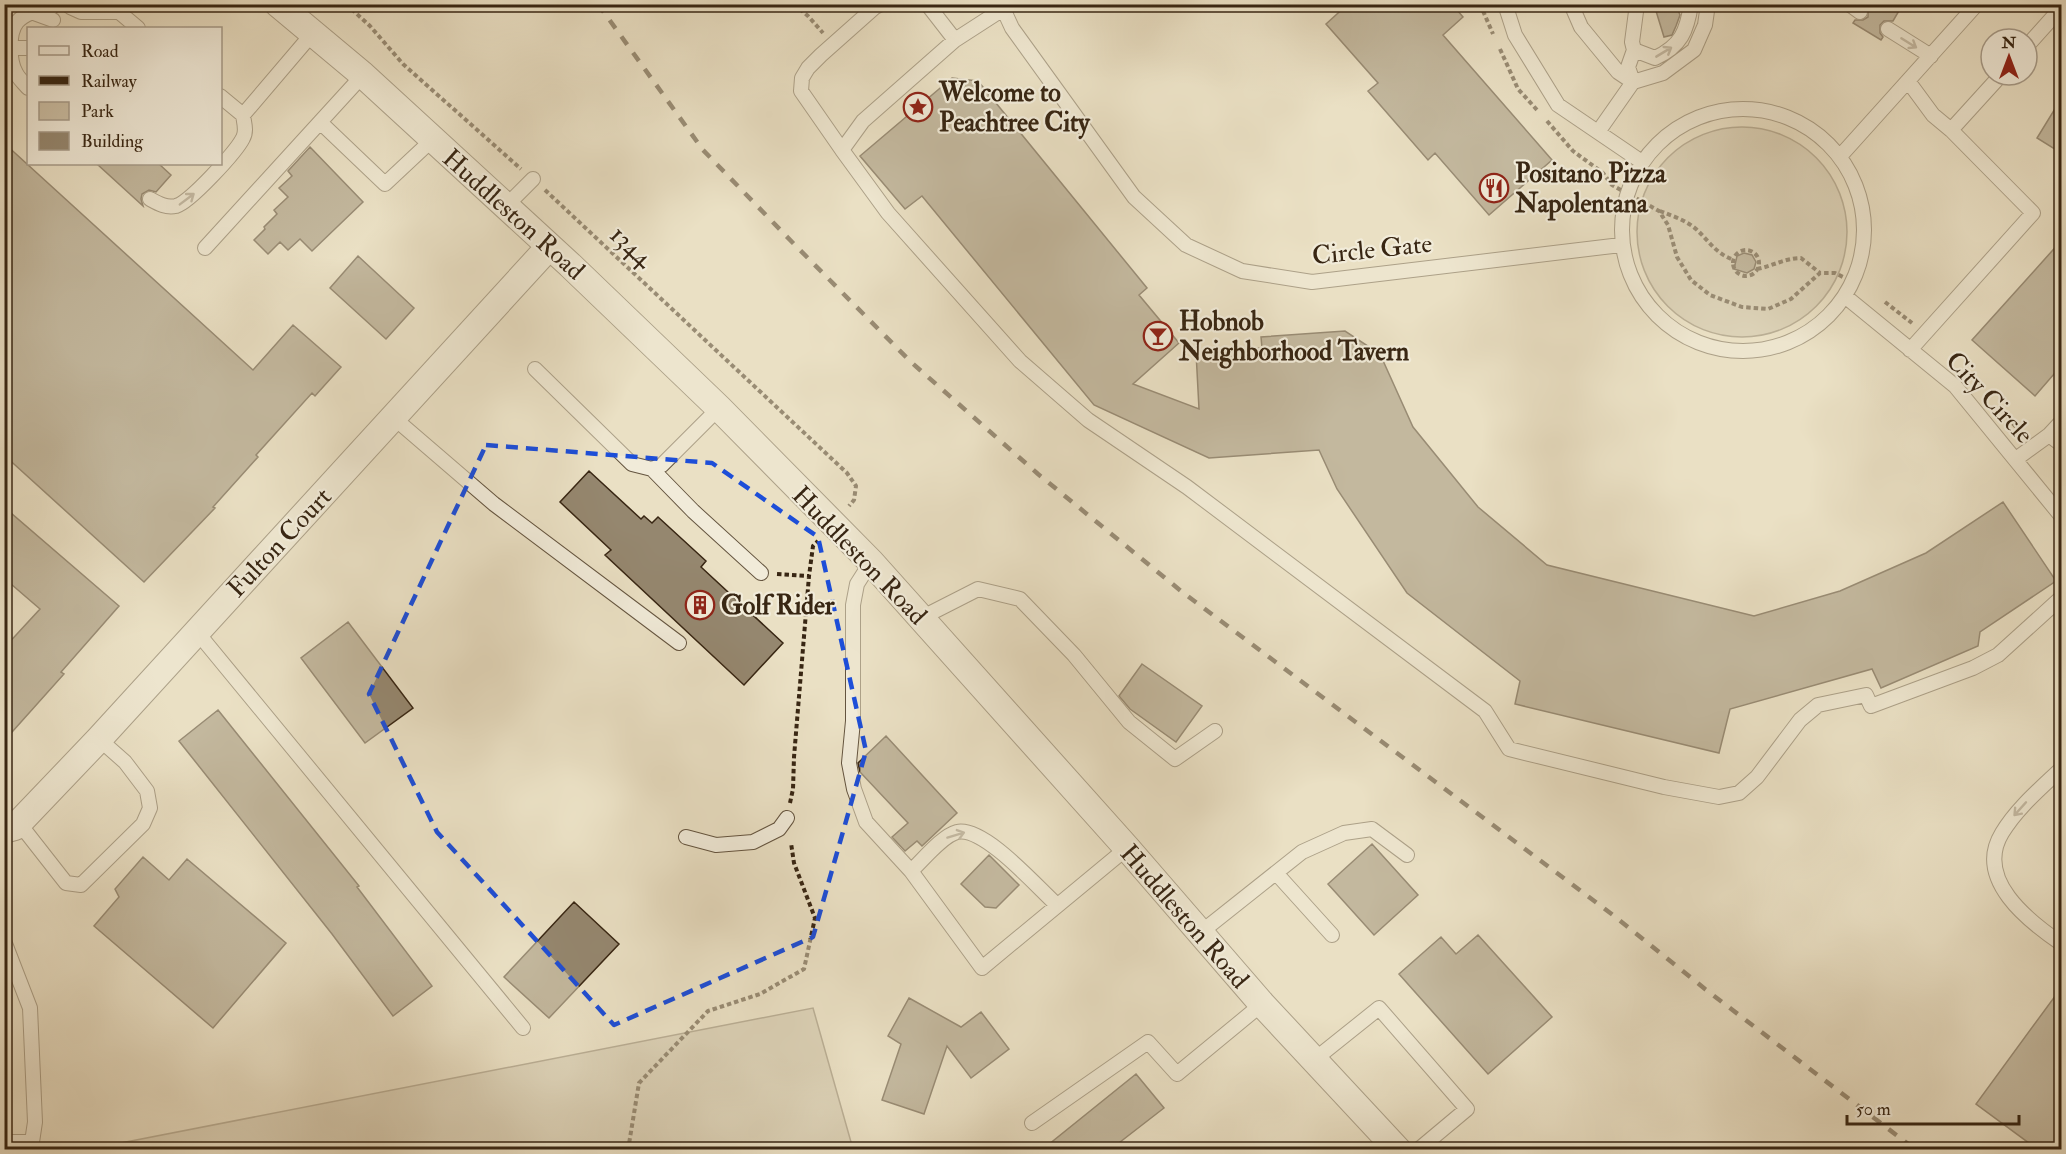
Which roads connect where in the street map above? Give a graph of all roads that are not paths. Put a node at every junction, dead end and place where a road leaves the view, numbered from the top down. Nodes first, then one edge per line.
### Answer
1 (278, 4) edge
2 (881, 4) edge
3 (927, 4) edge
4 (1505, 4) edge
5 (1571, 4) edge
6 (1637, 4) edge
7 (1691, 4) edge
8 (1708, 4) edge
9 (1977, 4) edge
10 (1002, 7) edge
11 (2061, 7) edge
12 (73, 13) dead end
13 (53, 14) dead end
14 (137, 27) edge
15 (1888, 29) dead end
16 (2039, 32) edge
17 (312, 33) junction
18 (955, 40) junction
19 (11, 48) junction
20 (27, 48) edge
21 (1634, 50) junction
22 (1931, 56) junction
23 (363, 75) junction
24 (1908, 81) junction
25 (1634, 82) junction
26 (27, 87) edge
27 (1990, 87) edge
28 (222, 98) edge
29 (243, 115) junction
30 (320, 122) junction
31 (1951, 130) junction
32 (1598, 132) junction
33 (432, 140) junction
34 (842, 150) junction
35 (1843, 153) junction
36 (222, 159) edge
37 (1639, 160) junction
38 (214, 167) edge
39 (532, 179) road end
40 (150, 199) dead end
41 (506, 206) junction
42 (1621, 245) junction
43 (549, 247) junction
44 (205, 248) dead end
45 (1846, 297) junction
46 (1910, 350) junction
47 (535, 369) dead end
48 (719, 408) junction
49 (394, 418) junction
50 (2061, 421) edge
51 (2049, 435) junction
52 (2061, 445) edge
53 (2016, 459) junction
54 (652, 469) junction
55 (2061, 517) edge
56 (871, 562) junction
57 (761, 573) road end
58 (2061, 597) edge
59 (921, 618) junction
60 (197, 632) junction
61 (679, 643) dead end
62 (1215, 731) dead end
63 (99, 739) junction
64 (2061, 768) edge
65 (787, 818) dead end
66 (12, 826) edge
67 (686, 837) dead end
68 (1127, 848) junction
69 (1407, 855) dead end
70 (911, 871) junction
71 (1276, 873) junction
72 (1057, 905) junction
73 (1200, 933) junction
74 (1332, 934) dead end
75 (5, 944) edge
76 (2061, 944) edge
77 (1262, 1004) junction
78 (523, 1028) dead end
79 (1314, 1060) junction
80 (1032, 1123) dead end
81 (4, 1142) edge
82 (1398, 1149) edge
83 (1419, 1149) edge

1 - 17 street, Huddleston Road
2 - 34 lane
3 - 18 lane
4 - 32 lane
5 - 25 lane
6 - 21 lane
21 -> 7 lane
8 - 25 lane
9 - 22 lane
10 - 18 lane
10 - 42 lane, Circle Gate
11 - 16 lane
12 - 14 lane
13 - 19 lane
15 -> 22 lane
17 - 23 street, Huddleston Road
17 - 29 lane
18 - 34 lane
19 - 20 lane
19 - 26 lane
21 - 25 lane
22 - 24 lane
23 - 30 lane
23 - 33 street, Huddleston Road
24 - 31 lane
24 - 35 lane
25 - 32 lane
27 - 31 lane
28 - 29 lane
29 - 36 lane
30 - 33 lane
30 - 44 lane
31 - 46 lane
32 - 37 lane
33 - 41 street, Huddleston Road
34 - 58 lane
35 - 37 lane
35 - 45 lane
37 - 42 lane
40 -> 38 lane
39 - 41 lane
41 - 43 street, Huddleston Road
42 - 45 lane
43 - 48 street, Huddleston Road
43 - 49 street, Fulton Court
45 - 46 lane, City Circle
46 - 53 lane, City Circle
47 - 54 lane
48 - 54 lane
48 - 56 street, Huddleston Road
49 - 60 street, Fulton Court
49 - 61 lane
50 - 51 lane
51 - 52 lane
51 - 53 lane
53 - 55 lane, City Circle
54 - 57 lane
56 - 59 street, Huddleston Road
56 - 70 lane
59 - 62 lane
59 - 68 street, Huddleston Road
60 - 63 street, Fulton Court
60 - 78 lane
63 - 66 street, Fulton Court
63 - 66 lane
64 -> 76 lane
65 - 67 lane
68 - 72 lane
68 - 73 street, Huddleston Road
69 - 71 lane
70 -> 72 lane
70 - 72 lane
71 - 73 lane
71 - 74 lane
73 - 77 street, Huddleston Road
75 - 81 lane
77 - 79 street, Huddleston Road
77 - 80 lane
79 - 82 street, Huddleston Road
79 - 83 lane

